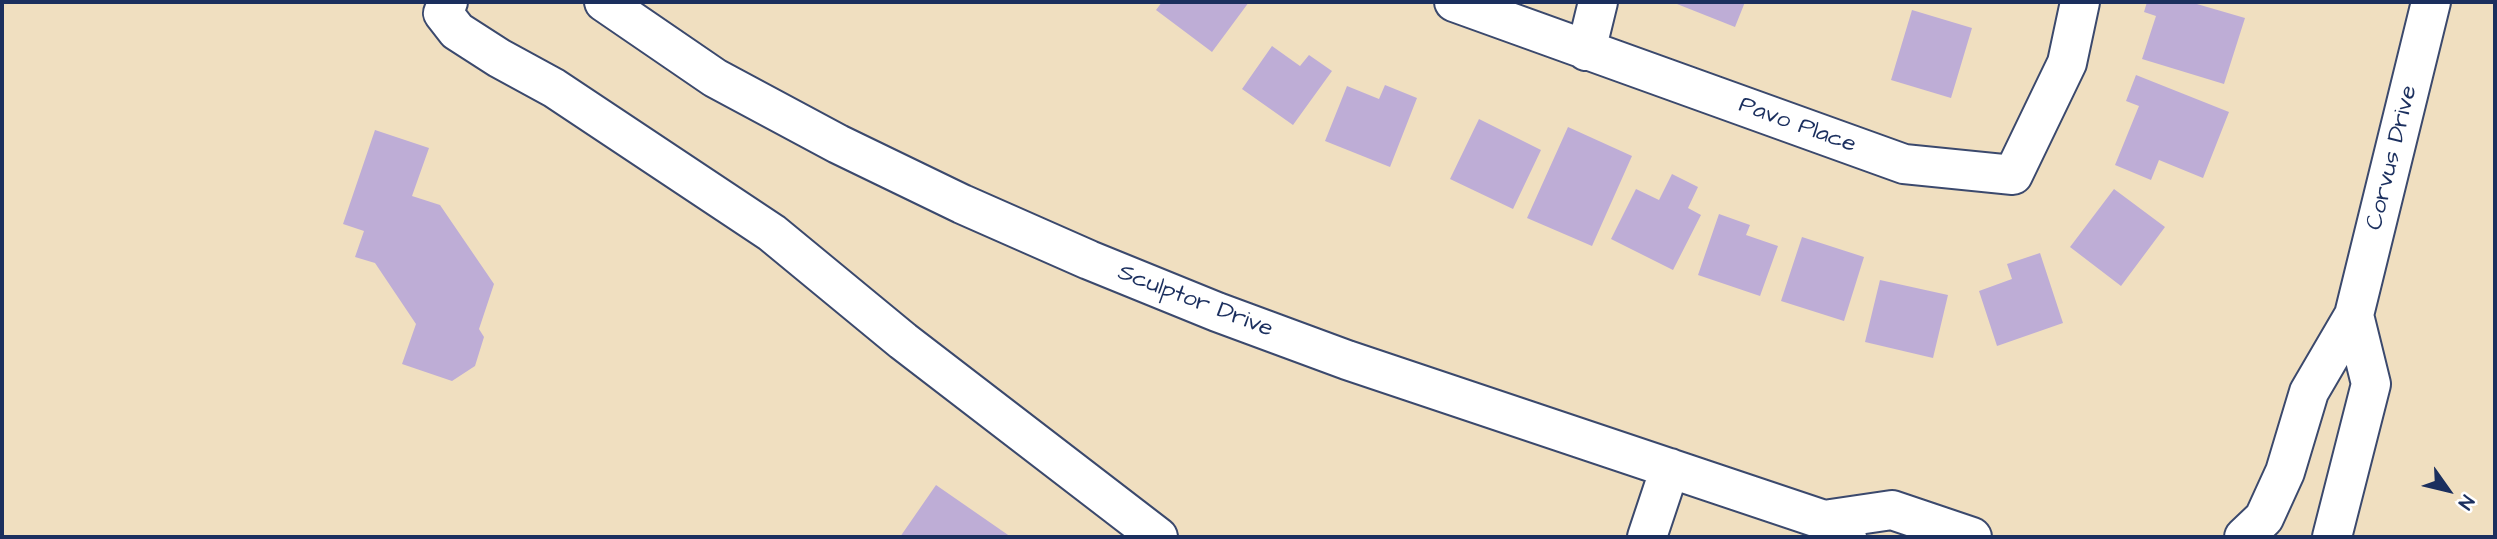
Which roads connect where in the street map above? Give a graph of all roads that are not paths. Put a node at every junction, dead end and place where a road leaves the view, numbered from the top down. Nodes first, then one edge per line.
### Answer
1 (448, 2) edge
2 (604, 2) edge
3 (1454, 2) edge
4 (1598, 2) edge
5 (2080, 2) edge
6 (2431, 2) edge
7 (1586, 51) junction
8 (2354, 315) junction
9 (1670, 468) junction
10 (1835, 529) edge
11 (1158, 537) edge
12 (1647, 537) edge
13 (1972, 537) edge
14 (2244, 537) edge
15 (2332, 537) edge

1 - 11 street
2 - 9 street, Sculptor Drive
3 - 7 street, Pavo Place
4 - 7 street
5 - 7 street, Pavo Place
6 - 8 street, Corvus Drive
8 - 14 street, Corvus Drive
8 - 15 street, Corvus Drive
9 - 10 street, Sculptor Drive
9 - 12 street
10 - 13 street, Sculptor Drive

